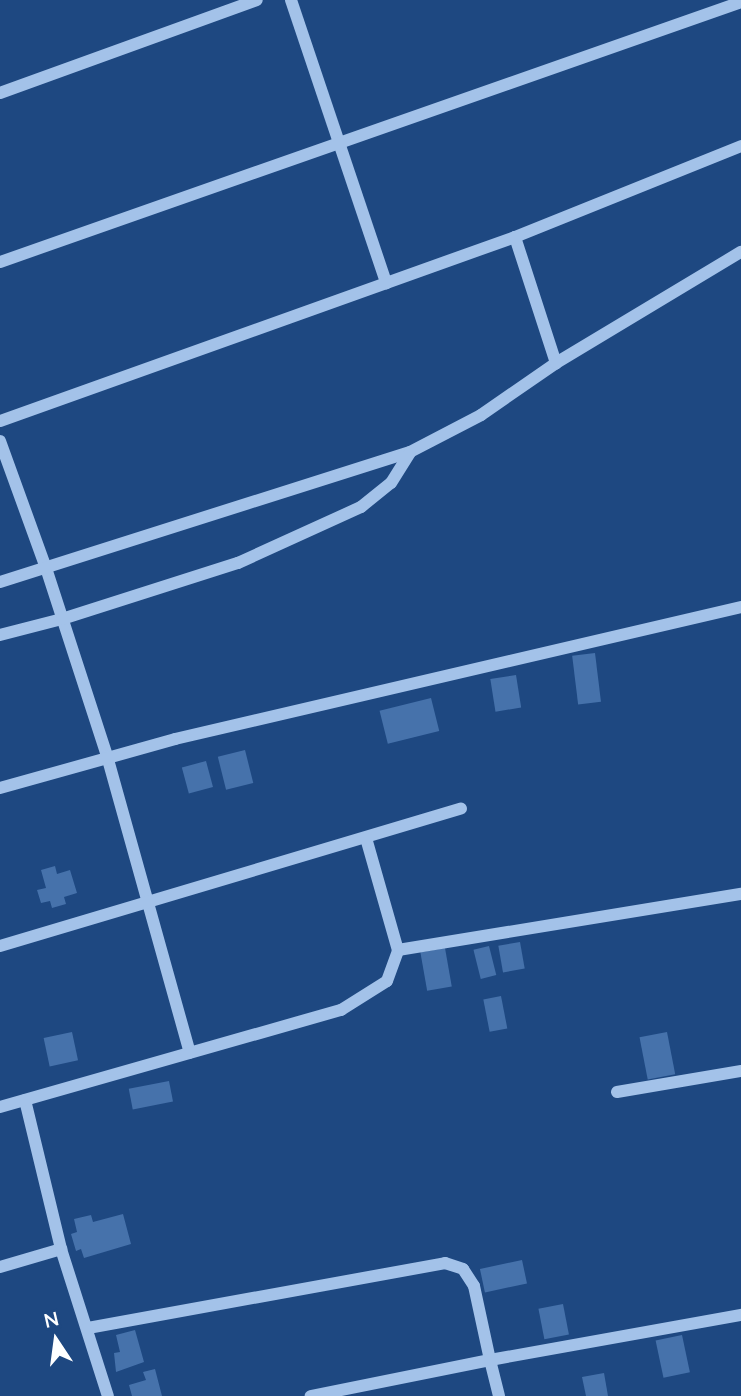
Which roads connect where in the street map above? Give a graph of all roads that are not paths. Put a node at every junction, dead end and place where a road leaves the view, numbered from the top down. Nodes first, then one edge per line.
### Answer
1 (257, 0) edge
2 (291, 0) edge
3 (741, 2) edge
4 (0, 93) edge
5 (341, 144) junction
6 (741, 146) edge
7 (515, 237) junction
8 (741, 252) edge
9 (0, 262) edge
10 (386, 283) junction
11 (556, 363) junction
12 (0, 421) edge
13 (0, 441) edge
14 (410, 452) junction
15 (46, 568) junction
16 (0, 582) edge
17 (741, 607) edge
18 (62, 619) junction
19 (0, 635) edge
20 (107, 756) junction
21 (0, 788) edge
22 (461, 809) dead end
23 (366, 838) junction
24 (741, 894) edge
25 (150, 901) junction
26 (0, 946) edge
27 (398, 950) junction
28 (190, 1053) junction
29 (741, 1071) edge
30 (617, 1092) dead end
31 (25, 1100) junction
32 (0, 1107) edge
33 (61, 1249) junction
34 (0, 1267) edge
35 (741, 1315) edge
36 (88, 1328) junction
37 (490, 1360) junction
38 (108, 1396) edge
39 (311, 1396) edge
40 (499, 1396) edge

1 - 4 street
2 - 5 street
3 - 5 street
5 - 9 street
5 - 10 street
6 - 7 street
7 - 10 street
7 - 11 street
8 - 11 street
10 - 12 street
11 - 14 street
13 - 15 street
14 - 15 street
14 - 18 street
15 - 16 street
15 - 18 street
17 - 20 street
18 - 19 street
18 - 20 street
20 - 21 street
20 - 25 street
22 - 23 street
23 - 25 street
23 - 27 street
24 - 27 street
25 - 26 street
25 - 28 street
27 - 28 street
28 - 31 street
29 - 30 street
31 - 32 street
31 - 33 street
33 - 34 street
33 - 36 street
35 - 37 street
36 - 37 street
36 - 38 street
37 - 39 street
37 - 40 street

